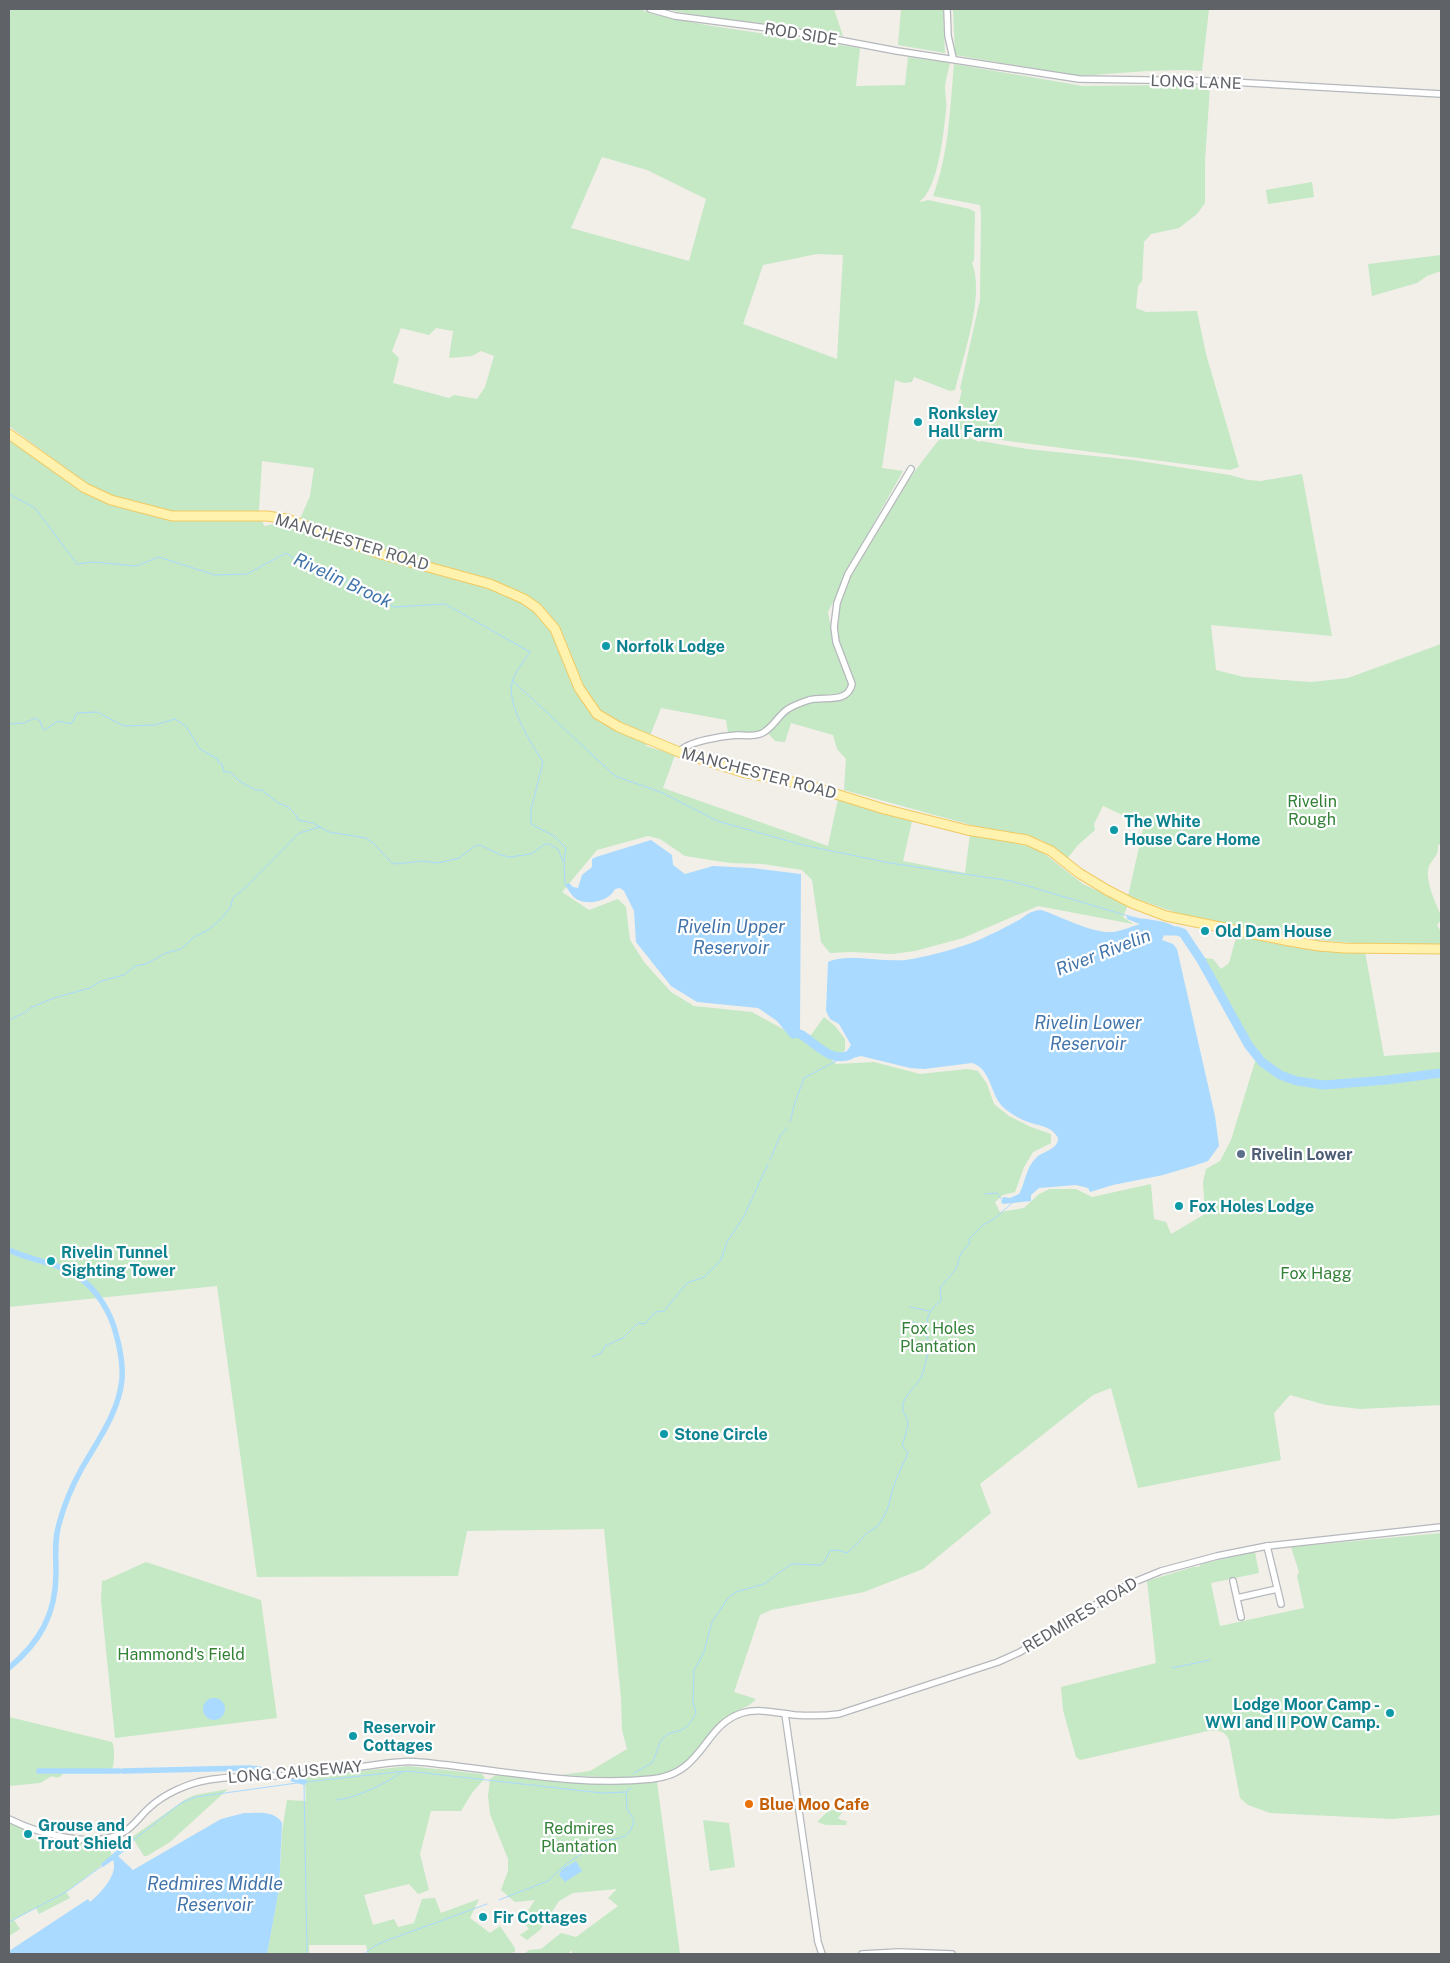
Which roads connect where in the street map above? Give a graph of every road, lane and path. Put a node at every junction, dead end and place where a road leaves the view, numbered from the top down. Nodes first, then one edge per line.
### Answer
1 (650, 9) edge
2 (947, 9) edge
3 (953, 58) junction
4 (1441, 94) edge
5 (9, 434) edge
6 (911, 469) dead end
7 (679, 752) junction
8 (1441, 949) edge
9 (1441, 1527) edge
10 (1267, 1546) junction
11 (1233, 1581) dead end
12 (1277, 1589) junction
13 (1237, 1598) junction
14 (1280, 1604) dead end
15 (1241, 1616) dead end
16 (785, 1714) junction
17 (9, 1819) edge
18 (822, 1954) edge
19 (862, 1954) edge
20 (952, 1954) edge

1 - 3 street, ROD SIDE
2 - 3 street
3 - 4 street, LONG LANE
5 - 7 main road, MANCHESTER ROAD
6 - 7 street
7 - 8 main road, MANCHESTER ROAD
9 - 10 street, REDMIRES ROAD
10 - 12 street
10 - 16 street, REDMIRES ROAD
11 - 13 street
12 - 13 street
12 - 14 street
13 - 15 street
16 - 17 street, LONG CAUSEWAY
16 - 18 street
19 - 20 street

